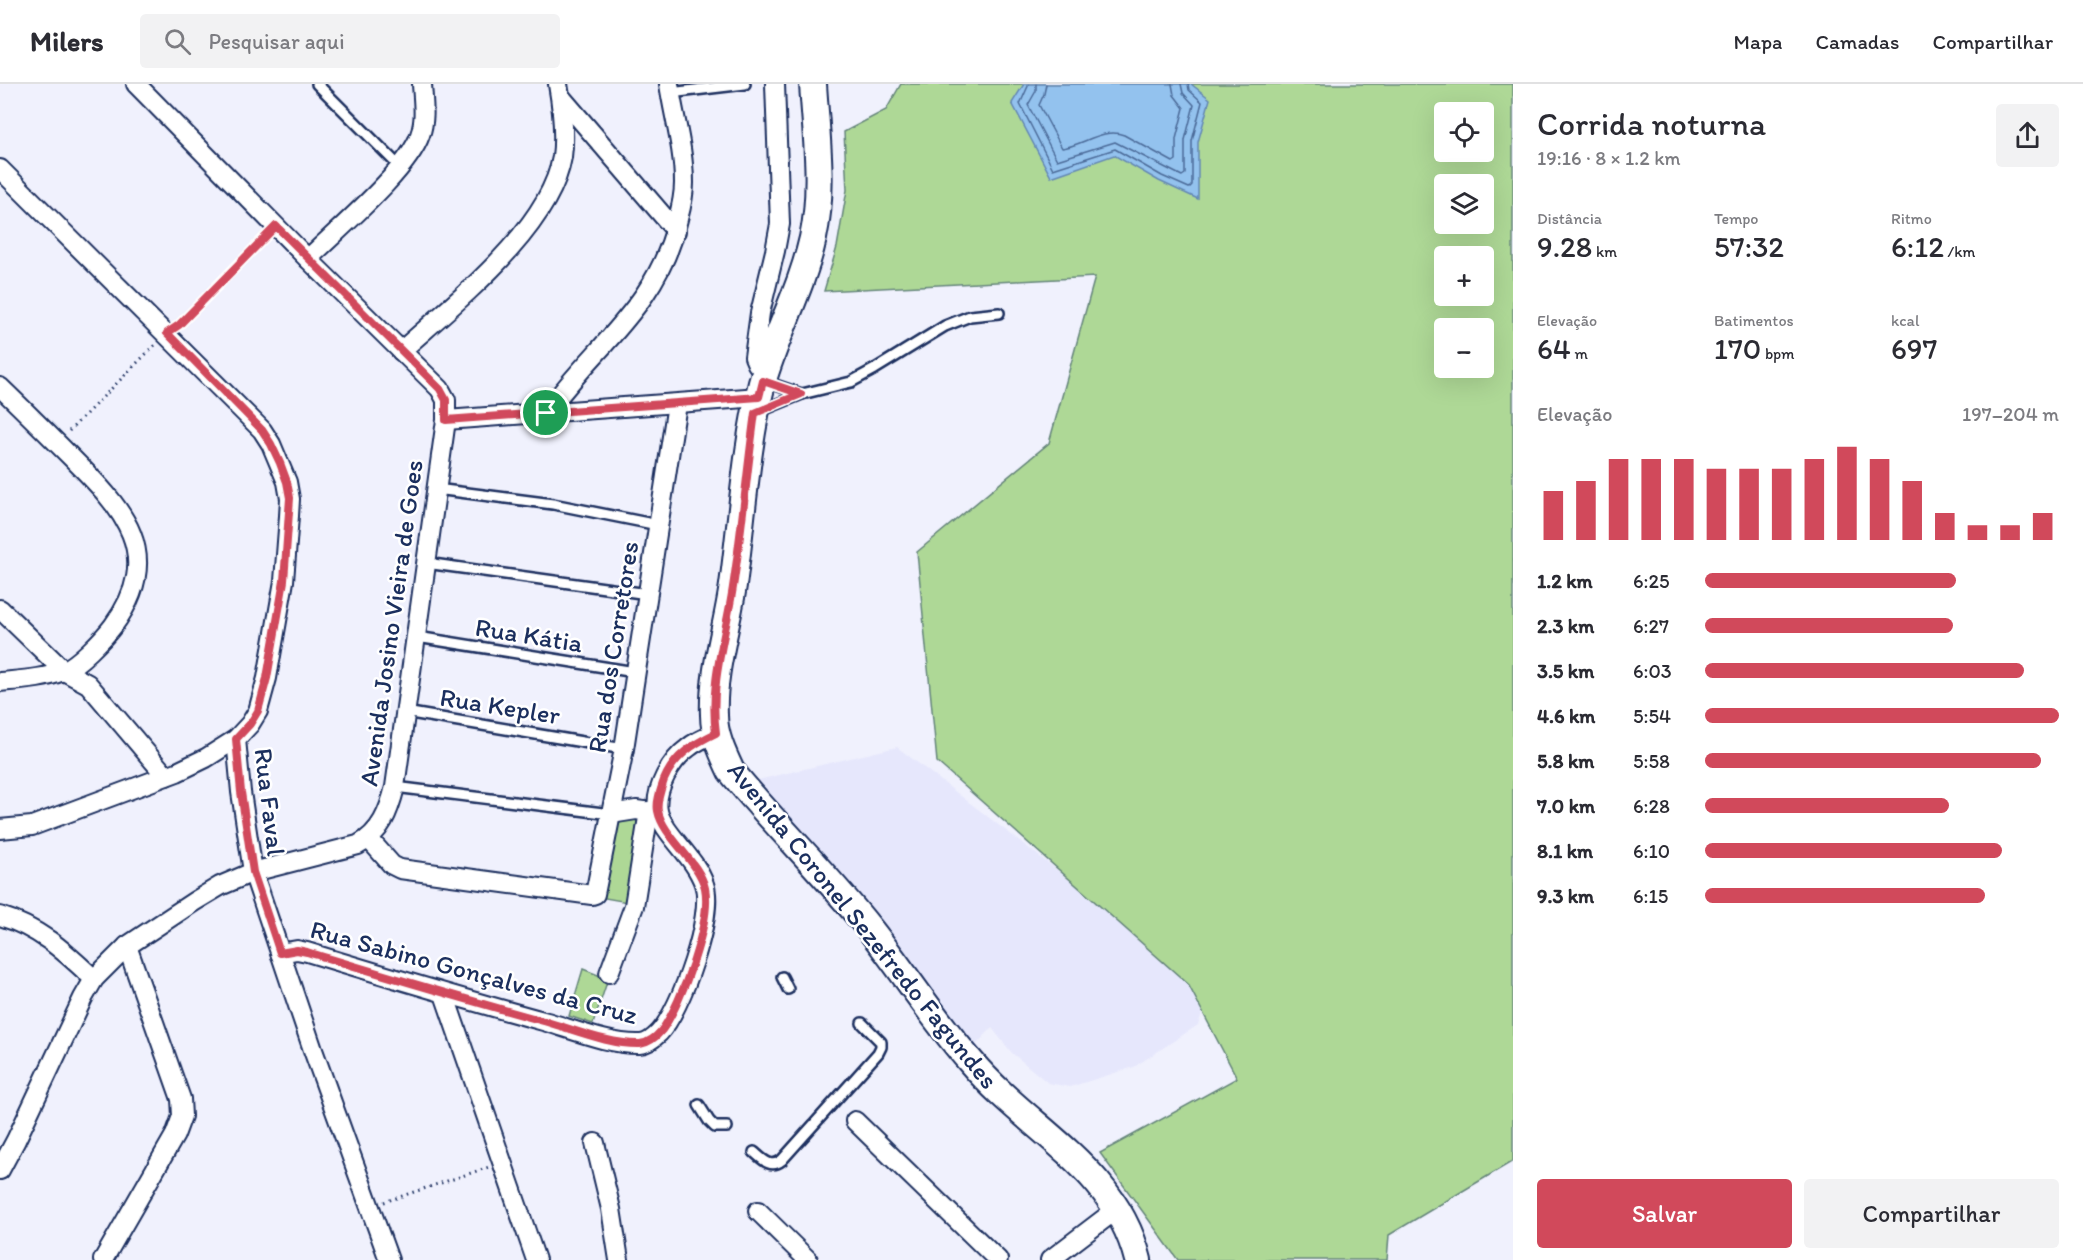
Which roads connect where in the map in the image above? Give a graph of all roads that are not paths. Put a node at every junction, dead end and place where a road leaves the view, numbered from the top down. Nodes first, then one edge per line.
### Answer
1 (136, 84) edge
2 (317, 84) edge
3 (422, 84) edge
4 (744, 84) edge
5 (775, 84) edge
6 (813, 84) edge
7 (670, 88) edge
8 (559, 91) edge
9 (400, 167) junction
10 (0, 169) edge
11 (676, 231) junction
12 (308, 259) junction
13 (999, 313) dead end
14 (401, 351) junction
15 (0, 387) edge
16 (761, 391) junction
17 (801, 394) junction
18 (677, 404) junction
19 (546, 413) junction
20 (446, 420) junction
21 (435, 489) junction
22 (658, 525) junction
23 (426, 563) junction
24 (648, 594) junction
25 (0, 609) edge
26 (417, 637) junction
27 (64, 671) junction
28 (635, 672) junction
29 (0, 682) edge
30 (405, 712) junction
31 (716, 733) junction
32 (236, 739) junction
33 (624, 749) junction
34 (166, 776) junction
35 (395, 787) junction
36 (653, 812) junction
37 (611, 814) junction
38 (0, 829) edge
39 (369, 839) junction
40 (253, 872) junction
41 (0, 916) edge
42 (128, 946) junction
43 (280, 953) junction
44 (609, 973) dead end
45 (782, 977) dead end
46 (94, 979) junction
47 (788, 989) dead end
48 (444, 994) junction
49 (862, 1023) dead end
50 (699, 1105) dead end
51 (855, 1121) dead end
52 (726, 1127) dead end
53 (595, 1143) dead end
54 (754, 1152) dead end
55 (0, 1170) edge
56 (1118, 1209) junction
57 (758, 1211) dead end
58 (103, 1260) edge
59 (389, 1260) edge
60 (536, 1260) edge
61 (619, 1260) edge
62 (808, 1260) edge
63 (998, 1260) edge
64 (1050, 1260) edge
65 (1138, 1260) edge

1 - 12 street, Avenida Josino Vieira de Goes
2 - 9 lane
3 - 9 street
4 - 7 lane
5 - 16 street
6 - 16 main road, Avenida Coronel Sezefredo Fagundes
7 - 11 street
8 - 11 street
8 - 14 street
9 - 12 street
10 - 32 street
11 - 19 street
12 - 14 street, Avenida Josino Vieira de Goes
13 - 17 lane
14 - 20 street, Avenida Josino Vieira de Goes
15 - 27 street
16 - 17 lane
16 - 17 lane
16 - 18 street
16 - 31 main road, Avenida Coronel Sezefredo Fagundes
18 - 19 street
18 - 22 street, Rua dos Corretores
19 - 20 street
20 - 21 street, Avenida Josino Vieira de Goes
21 - 22 lane
21 - 23 street, Avenida Josino Vieira de Goes
22 - 24 street, Rua dos Corretores
23 - 24 lane
23 - 26 street, Avenida Josino Vieira de Goes
24 - 28 street, Rua dos Corretores
25 - 27 street
26 - 28 lane, Rua Kátia
26 - 30 street, Avenida Josino Vieira de Goes
27 - 29 street
27 - 34 street
28 - 33 street, Rua dos Corretores
30 - 33 lane, Rua Kepler
30 - 35 street, Avenida Josino Vieira de Goes
31 - 36 street, Rua Sabino Gonçalves da Cruz
31 - 56 main road, Avenida Coronel Sezefredo Fagundes
32 - 34 street
32 - 40 street, Rua Faval
33 - 37 street, Rua dos Corretores
34 - 38 street
35 - 37 lane
35 - 39 street, Avenida Josino Vieira de Goes
36 - 37 street
36 - 44 street, Rua Sabino Gonçalves da Cruz
36 - 48 street, Rua Sabino Gonçalves da Cruz
37 - 39 street, Rua dos Corretores
39 - 40 street
40 - 42 street
40 - 43 street, Rua Faval
41 - 46 street
42 - 46 street
42 - 58 street
43 - 48 street, Rua Sabino Gonçalves da Cruz
43 - 59 street, Rua Faval
45 - 47 lane
46 - 55 street
48 - 60 street
49 - 54 lane
50 - 52 lane
51 - 63 street
53 - 61 street
56 - 64 street
56 - 65 main road, Avenida Coronel Sezefredo Fagundes
57 - 62 street

